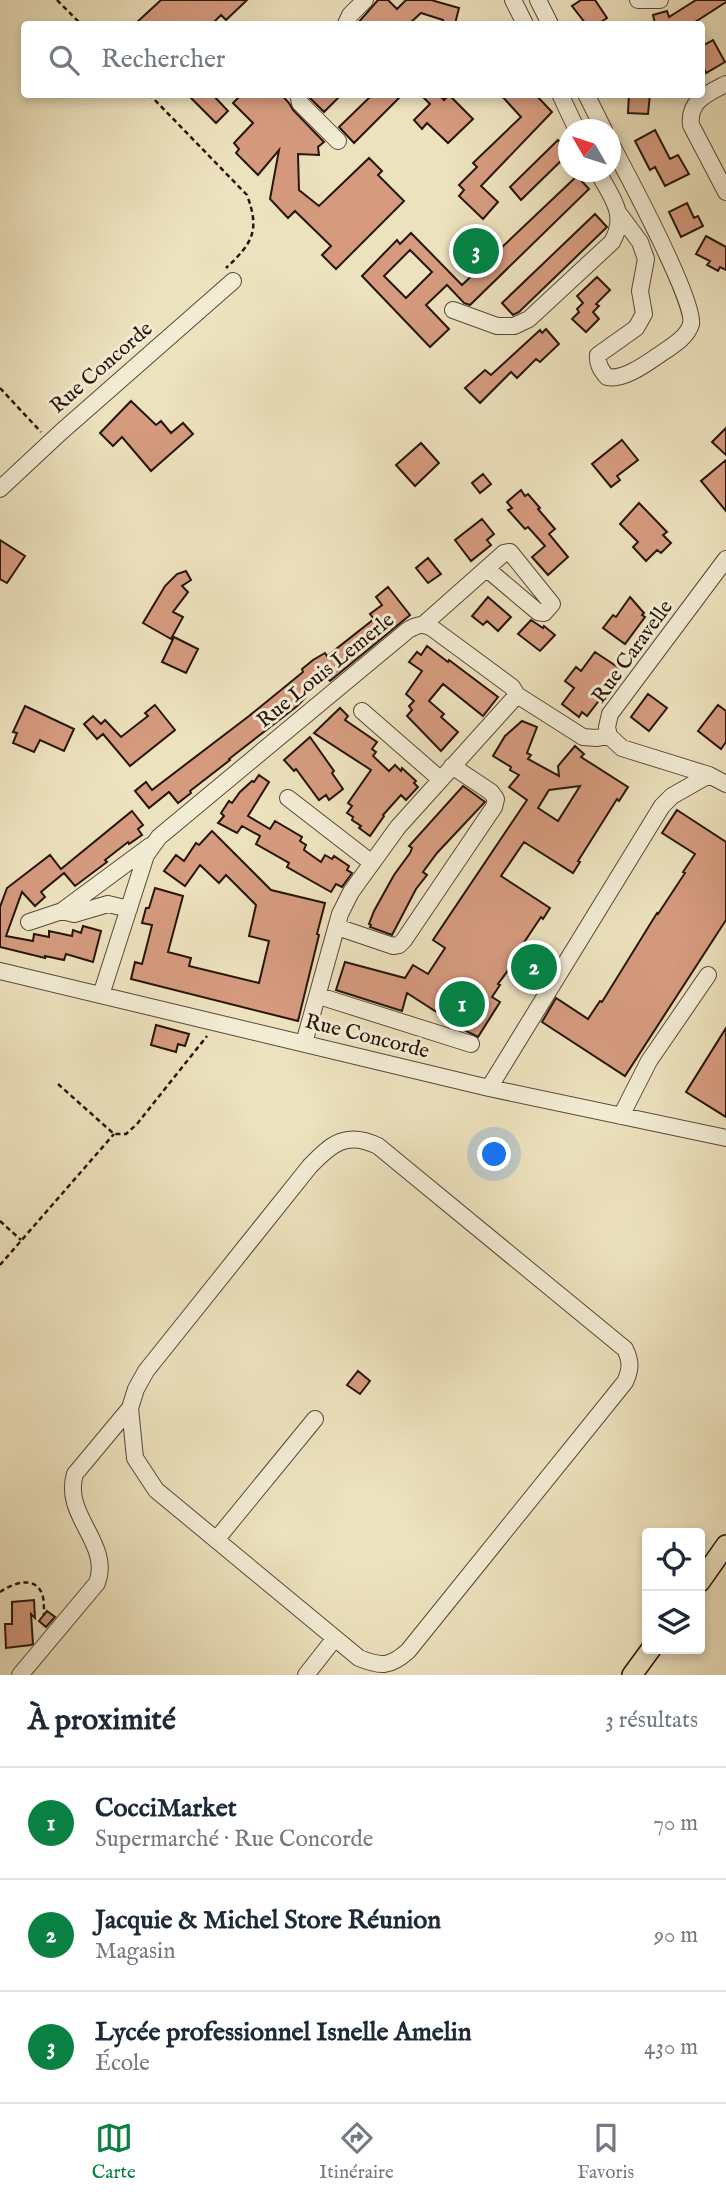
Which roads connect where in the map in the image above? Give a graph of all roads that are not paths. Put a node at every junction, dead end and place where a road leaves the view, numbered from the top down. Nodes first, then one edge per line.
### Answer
1 (365, 0) edge
2 (513, 0) edge
3 (538, 0) edge
4 (638, 0) edge
5 (660, 0) edge
6 (347, 21) edge
7 (524, 21) edge
8 (548, 21) edge
9 (726, 84) edge
10 (705, 95) edge
11 (299, 98) edge
12 (562, 98) edge
13 (588, 98) edge
14 (701, 98) edge
15 (572, 119) edge
16 (598, 119) edge
17 (338, 141) dead end
18 (621, 162) edge
19 (603, 182) edge
20 (726, 192) edge
21 (620, 215) junction
22 (227, 277) road end
23 (453, 310) dead end
24 (0, 489) edge
25 (726, 559) edge
26 (487, 569) dead end
27 (424, 624) junction
28 (517, 695) junction
29 (362, 711) dead end
30 (609, 736) junction
31 (452, 766) junction
32 (709, 775) junction
33 (440, 779) junction
34 (726, 783) edge
35 (288, 798) dead end
36 (152, 845) junction
37 (372, 863) junction
38 (129, 909) junction
39 (62, 911) junction
40 (29, 922) dead end
41 (337, 927) junction
42 (0, 971) edge
43 (708, 975) dead end
44 (101, 995) junction
45 (319, 996) junction
46 (304, 1044) junction
47 (471, 1044) dead end
48 (489, 1088) junction
49 (621, 1116) junction
50 (726, 1138) edge
51 (130, 1408) junction
52 (315, 1419) dead end
53 (216, 1540) junction
54 (726, 1545) edge
55 (705, 1574) edge
56 (335, 1638) junction
57 (647, 1654) edge
58 (20, 1675) edge
59 (306, 1675) edge
60 (632, 1675) edge

1 - 6 street
2 - 7 street
3 - 8 street
4 - 5 street
9 - 10 street
11 - 17 street
12 - 15 street
13 - 16 street
14 - 20 street
18 - 21 street
19 - 21 street
21 - 23 street
22 - 24 street, Rue Concorde
25 - 30 street, Rue Caravelle
26 - 27 street
27 - 28 street, Rue Louis Lemerle
27 - 36 street, Rue Louis Lemerle
28 - 30 street, Rue Louis Lemerle
28 - 31 street
29 - 33 street
30 - 32 street, Rue Caravelle
31 - 33 street
31 - 41 street
32 - 34 street, Rue Caravelle
32 - 48 street
33 - 37 street
35 - 37 street
36 - 38 street, Rue Louis Lemerle
36 - 39 street, Rue Louis Lemerle
37 - 41 street
38 - 39 street, Rue Louis Lemerle
38 - 44 street, Rue Louis Lemerle
39 - 40 street, Rue Louis Lemerle
41 - 45 street
42 - 44 street, Rue Concorde
43 - 49 street
44 - 46 street, Rue Concorde
45 - 46 street
45 - 47 street
46 - 48 street, Rue Concorde
48 - 49 street, Rue Concorde
49 - 50 street, Rue Concorde
51 - 53 street
51 - 56 street
51 - 58 street
52 - 53 street
53 - 56 street
54 - 55 main road
56 - 59 street
57 - 60 main road

